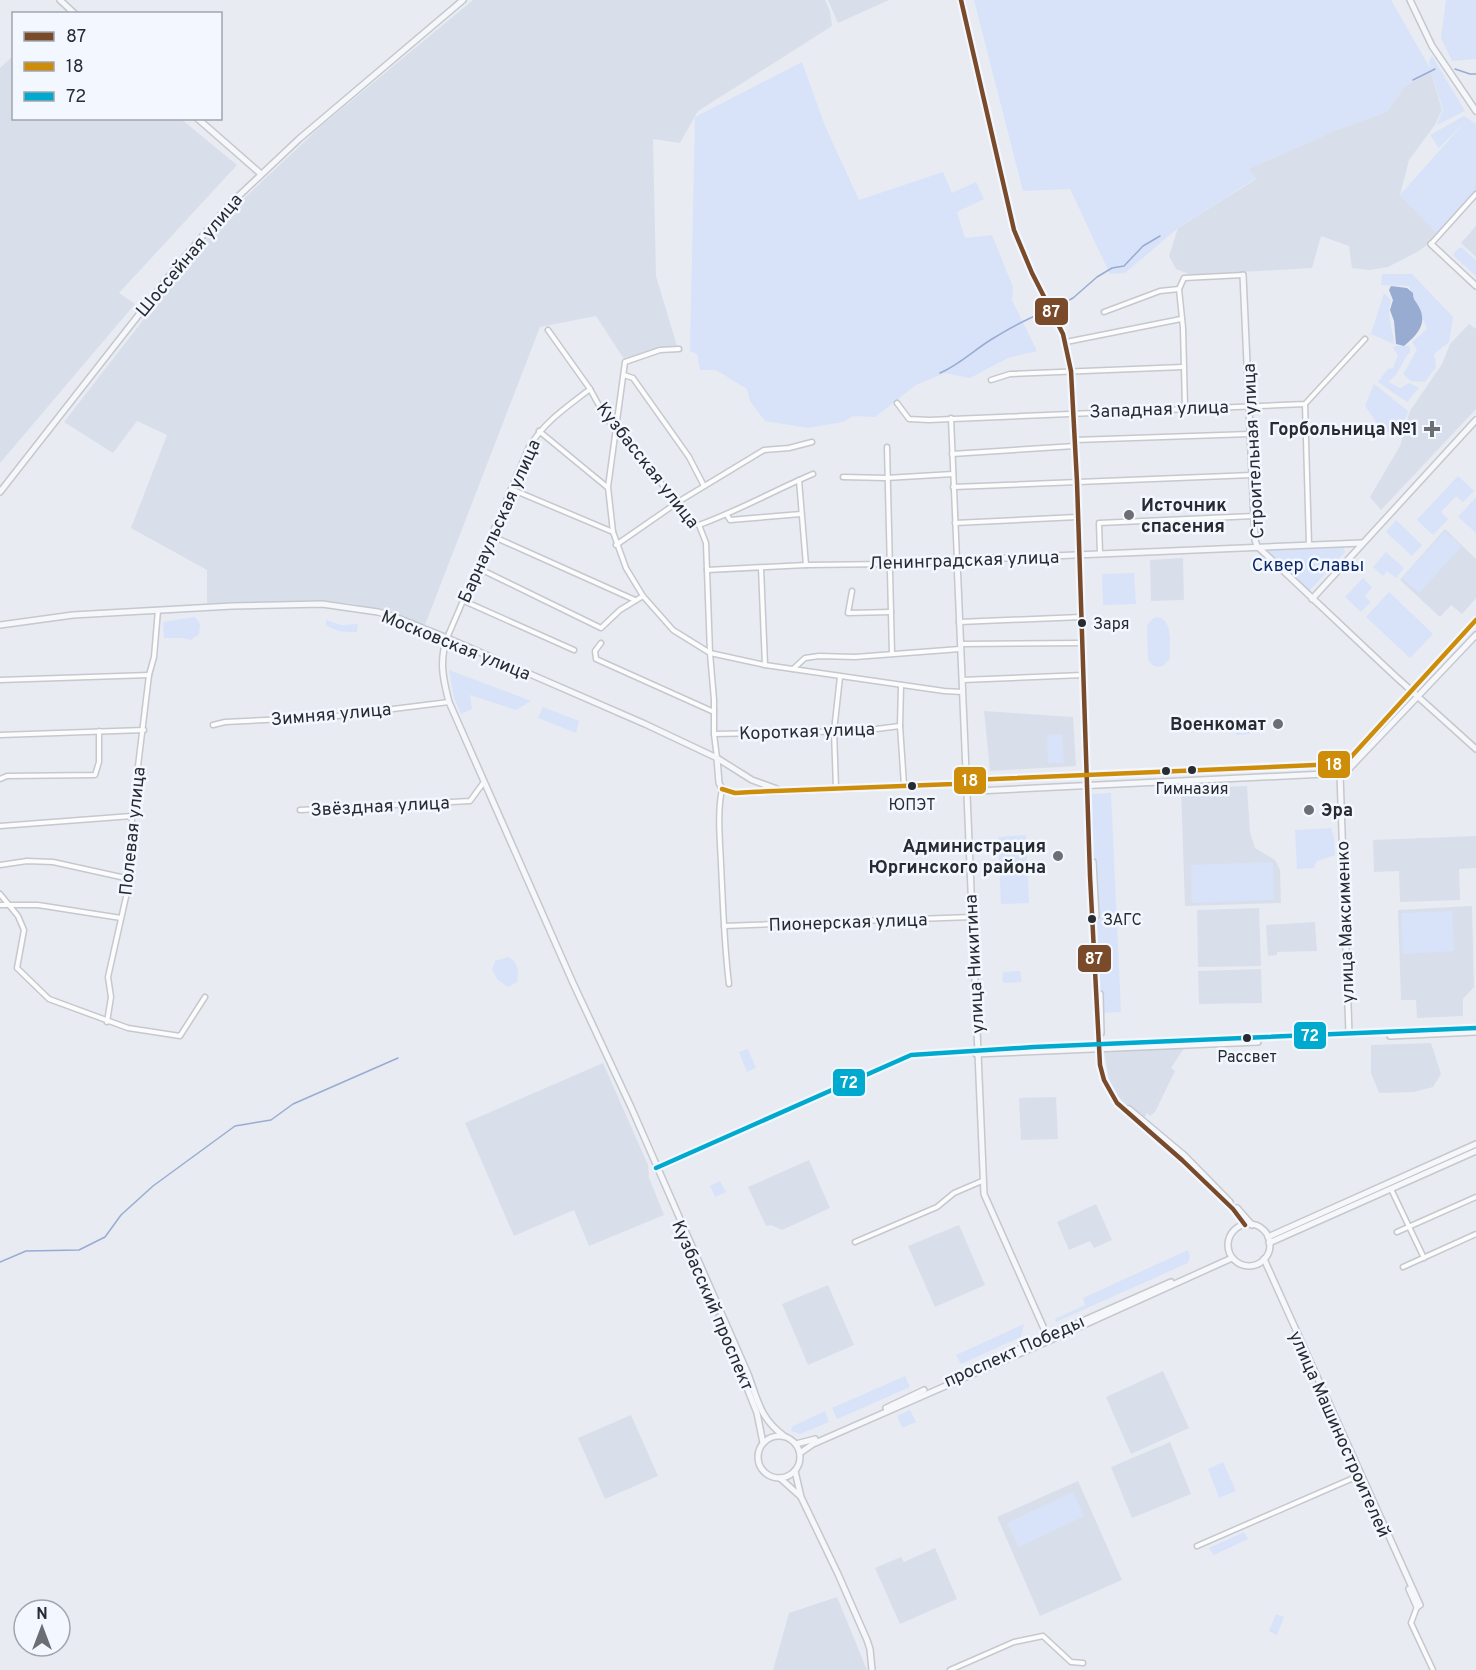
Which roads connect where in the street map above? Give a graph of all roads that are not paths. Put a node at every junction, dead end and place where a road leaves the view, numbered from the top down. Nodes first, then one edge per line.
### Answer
1 (60, 0) edge
2 (464, 0) edge
3 (961, 0) edge
4 (1410, 0) edge
5 (73, 12) edge
6 (1476, 111) edge
7 (199, 120) edge
8 (261, 174) junction
9 (1476, 194) edge
10 (1431, 244) joint
11 (1243, 275) joint
12 (1476, 286) edge
13 (1179, 288) junction
14 (1104, 312) dead end
15 (1181, 319) junction
16 (548, 330) dead end
17 (1365, 339) dead end
18 (1066, 342) junction
19 (679, 349) dead end
20 (1183, 367) junction
21 (1071, 371) junction
22 (624, 375) junction
23 (991, 380) dead end
24 (590, 389) junction
25 (897, 403) dead end
26 (1305, 404) junction
27 (1249, 405) junction
28 (1185, 407) junction
29 (1073, 412) junction
30 (951, 418) junction
31 (1476, 420) edge
32 (616, 426) junction
33 (539, 431) junction
34 (1250, 434) junction
35 (813, 442) dead end
36 (1075, 443) junction
37 (886, 447) dead end
38 (952, 454) junction
39 (813, 474) dead end
40 (953, 474) junction
41 (1252, 475) junction
42 (843, 477) dead end
43 (886, 478) junction
44 (799, 480) junction
45 (1077, 482) junction
46 (705, 486) junction
47 (608, 487) junction
48 (953, 487) junction
49 (511, 489) junction
50 (0, 492) edge
51 (678, 502) junction
52 (801, 514) junction
53 (727, 515) junction
54 (1254, 516) junction
55 (1077, 517) junction
56 (955, 523) junction
57 (699, 525) junction
58 (613, 532) junction
59 (492, 536) junction
60 (1362, 543) junction
61 (616, 545) junction
62 (1309, 545) junction
63 (1257, 546) junction
64 (1100, 554) junction
65 (1079, 555) junction
66 (957, 560) junction
67 (889, 564) junction
68 (806, 565) junction
69 (478, 568) junction
70 (761, 568) junction
71 (707, 570) junction
72 (852, 591) dead end
73 (643, 596) junction
74 (1312, 598) junction
75 (636, 600) junction
76 (464, 601) junction
77 (158, 610) junction
78 (891, 612) junction
79 (1081, 616) junction
80 (1476, 620) edge
81 (959, 622) junction
82 (0, 625) edge
83 (1476, 635) edge
84 (447, 638) junction
85 (601, 643) dead end
86 (1082, 643) junction
87 (960, 647) junction
88 (574, 650) dead end
89 (710, 653) junction
90 (892, 654) junction
91 (765, 665) junction
92 (792, 669) junction
93 (149, 675) junction
94 (1083, 675) junction
95 (840, 676) junction
96 (0, 680) edge
97 (962, 680) junction
98 (901, 685) junction
99 (1411, 691) junction
100 (962, 692) junction
101 (1419, 697) junction
102 (449, 702) junction
103 (714, 712) junction
104 (213, 725) dead end
105 (900, 726) junction
106 (144, 730) junction
107 (99, 731) junction
108 (834, 731) junction
109 (714, 734) junction
110 (0, 735) edge
111 (1476, 749) edge
112 (717, 758) junction
113 (728, 764) junction
114 (1338, 764) junction
115 (1277, 768) junction
116 (717, 770) junction
117 (1340, 774) junction
118 (1088, 776) junction
119 (1278, 777) junction
120 (0, 779) edge
121 (752, 780) junction
122 (967, 780) junction
123 (485, 781) junction
124 (954, 784) junction
125 (904, 785) junction
126 (1088, 786) junction
127 (836, 788) junction
128 (722, 789) junction
129 (783, 791) junction
130 (967, 791) junction
131 (752, 792) junction
132 (300, 810) dead end
133 (132, 816) junction
134 (0, 826) edge
135 (0, 865) edge
136 (130, 879) junction
137 (0, 894) edge
138 (8, 904) junction
139 (0, 905) edge
140 (972, 917) junction
141 (121, 918) junction
142 (724, 926) junction
143 (729, 984) dead end
144 (205, 997) dead end
145 (107, 1022) junction
146 (1476, 1030) edge
147 (1347, 1034) junction
148 (1100, 1047) junction
149 (978, 1052) junction
150 (1476, 1144) edge
151 (1476, 1151) edge
152 (657, 1169) junction
153 (982, 1180) junction
154 (1391, 1189) junction
155 (1476, 1197) edge
156 (1245, 1225) junction
157 (1252, 1225) junction
158 (1409, 1227) junction
159 (1397, 1232) dead end
160 (1476, 1234) edge
161 (1269, 1240) junction
162 (855, 1242) dead end
163 (1232, 1257) junction
164 (1424, 1258) junction
165 (1263, 1260) junction
166 (1403, 1266) dead end
167 (1046, 1337) junction
168 (784, 1436) junction
169 (763, 1443) junction
170 (796, 1444) junction
171 (800, 1453) junction
172 (795, 1471) junction
173 (1358, 1476) junction
174 (780, 1478) junction
175 (801, 1497) junction
176 (1197, 1546) dead end
177 (1417, 1607) junction
178 (1083, 1663) dead end
179 (872, 1670) edge
180 (950, 1670) edge
181 (1433, 1670) edge

1 - 5 main road
2 - 8 main road, Шоссейная улица
3 - 18 main road
4 - 6 main road
7 - 8 main road
8 - 50 main road, Шоссейная улица
9 - 10 street
10 - 12 main road
11 - 13 street
11 - 27 main road, Строительная улица
13 - 14 street
13 - 15 street
15 - 18 street
15 - 20 street
16 - 24 street, Кузбасская улица
17 - 26 street
18 - 21 main road
19 - 22 street
20 - 21 street
20 - 28 street
21 - 23 street
21 - 29 main road
22 - 32 street
22 - 46 street
24 - 32 street, Кузбасская улица
24 - 33 street, Барнаульская улица
25 - 30 street, Западная улица
26 - 27 street, Западная улица
26 - 62 street
27 - 28 street, Западная улица
27 - 34 main road, Строительная улица
28 - 29 street, Западная улица
29 - 30 street, Западная улица
29 - 36 main road
30 - 38 street
31 - 60 main road
32 - 47 street
32 - 51 street, Кузбасская улица
33 - 47 street
33 - 49 street, Барнаульская улица
34 - 36 street
34 - 41 main road, Строительная улица
35 - 46 street
36 - 38 street
36 - 45 main road
37 - 43 street
38 - 40 street
39 - 44 street
40 - 43 street
40 - 48 street
41 - 45 street
41 - 54 main road, Строительная улица
42 - 43 street
43 - 67 street
44 - 52 street
44 - 53 street
45 - 48 street
45 - 55 main road
46 - 51 street
47 - 58 street
48 - 56 street
49 - 58 street
49 - 59 street, Барнаульская улица
51 - 57 street, Кузбасская улица
51 - 61 street
52 - 53 street
52 - 68 street
53 - 57 street
54 - 63 main road, Строительная улица
54 - 64 street
55 - 56 street
55 - 65 main road
56 - 66 street
57 - 71 street, Кузбасская улица
58 - 61 street
59 - 69 street, Барнаульская улица
59 - 75 street
60 - 62 main road, Ленинградская улица
60 - 74 main road
61 - 73 street
62 - 63 main road, Ленинградская улица
63 - 64 main road, Ленинградская улица
63 - 74 main road, Строительная улица
64 - 65 main road, Ленинградская улица
65 - 66 main road, Ленинградская улица
65 - 79 main road
66 - 67 street, Ленинградская улица
66 - 81 main road
67 - 68 street, Ленинградская улица
67 - 78 street
68 - 70 street, Ленинградская улица
69 - 75 street
69 - 76 street, Барнаульская улица
70 - 71 street, Ленинградская улица
70 - 91 street
71 - 89 street, Кузбасская улица
72 - 78 street
73 - 75 street
73 - 89 street
74 - 99 main road, Строительная улица
76 - 84 street, Барнаульская улица
76 - 88 street
77 - 82 main road, Московская улица
77 - 84 main road, Московская улица
77 - 93 street, Полевая улица
78 - 90 street
79 - 81 street
79 - 86 main road
80 - 99 main road
81 - 87 main road
83 - 101 main road
84 - 102 main road
84 - 112 main road, Московская улица
85 - 103 street
86 - 87 street
86 - 94 main road
87 - 90 street
87 - 97 main road
89 - 91 street
89 - 103 street, Кузбасская улица
90 - 92 street
91 - 92 street
92 - 95 street
93 - 96 street
93 - 106 street, Полевая улица
94 - 97 street
94 - 118 main road
95 - 98 street
95 - 108 street
97 - 100 main road
98 - 100 street
98 - 105 street
99 - 101 main road, Строительная улица
99 - 114 main road
100 - 122 main road
101 - 111 main road, Строительная улица
101 - 117 main road
102 - 104 street, Зимняя улица
102 - 123 main road
103 - 109 street, Кузбасская улица
105 - 108 street, Короткая улица
105 - 125 street
106 - 107 street
106 - 133 street, Полевая улица
107 - 110 street
107 - 120 street
108 - 109 street, Короткая улица
108 - 127 street
109 - 112 street, Кузбасская улица
112 - 113 main road, Московская улица
112 - 116 main road
113 - 116 main road
113 - 121 main road, Московская улица
114 - 115 main road, Московская улица
114 - 117 main road, улица Максименко
115 - 118 main road, Московская улица
115 - 119 main road
116 - 128 main road
117 - 119 main road
117 - 147 main road, улица Максименко
118 - 122 main road, Московская улица
118 - 126 main road
119 - 126 main road
121 - 129 main road, Московская улица
121 - 131 main road
122 - 124 main road, Московская улица
122 - 130 main road, улица Никитина
123 - 132 street, Звёздная улица
123 - 152 main road
124 - 125 main road, Московская улица
124 - 130 main road
125 - 127 main road, Московская улица
126 - 130 main road
126 - 148 main road
127 - 129 main road, Московская улица
128 - 131 main road, Московская улица
128 - 142 street
129 - 131 main road, Московская улица
130 - 140 main road, улица Никитина
133 - 134 street
133 - 136 street, Полевая улица
135 - 136 street
136 - 141 street, Полевая улица
137 - 138 street
138 - 139 street
138 - 141 street
138 - 145 street
140 - 142 street, Пионерская улица
140 - 149 main road, улица Никитина
141 - 145 street, Полевая улица
142 - 143 street
144 - 145 street
146 - 147 main road
146 - 148 main road
147 - 148 main road
148 - 149 main road
148 - 156 main road
148 - 157 main road
149 - 152 main road
149 - 153 main road, улица Никитина
150 - 161 main road
151 - 154 main road
152 - 168 main road
152 - 169 main road, Кузбасский проспект
153 - 162 street
153 - 167 main road, улица Никитина
154 - 158 street
154 - 161 main road
155 - 158 street
156 - 157 main road
156 - 163 main road
157 - 161 main road
158 - 159 street
158 - 164 street
160 - 164 street
161 - 165 main road
163 - 165 main road
163 - 167 main road, проспект Победы
163 - 171 main road
164 - 166 street
165 - 173 main road, улица Машиностроителей
165 - 177 main road
167 - 170 main road, проспект Победы
168 - 169 main road
168 - 170 main road
169 - 174 main road
170 - 171 main road
171 - 172 main road
172 - 174 main road
172 - 175 main road
173 - 176 street
173 - 177 main road, улица Машиностроителей
174 - 175 main road
175 - 179 main road
177 - 181 street
178 - 180 street

